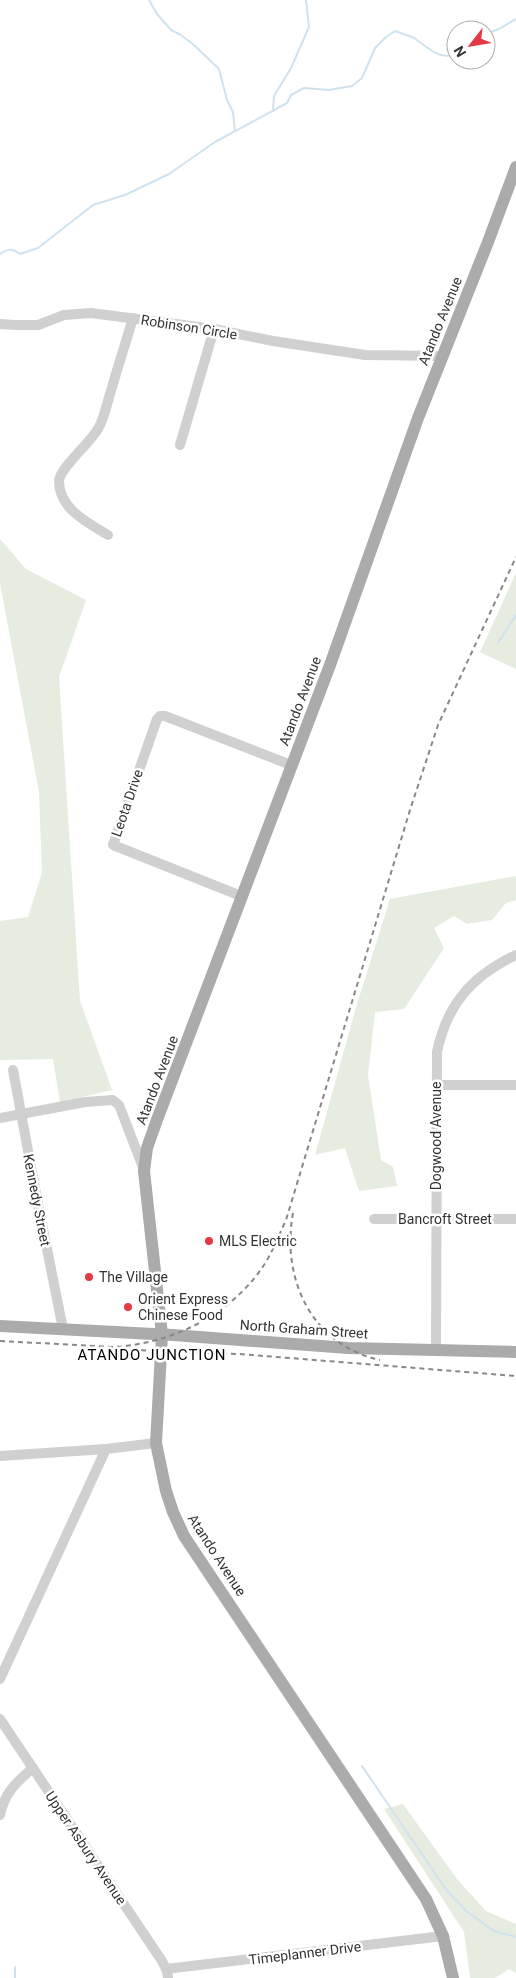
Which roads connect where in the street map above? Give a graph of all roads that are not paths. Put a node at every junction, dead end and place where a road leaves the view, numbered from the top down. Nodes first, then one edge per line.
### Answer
1 (516, 167) edge
2 (133, 318) junction
3 (0, 324) edge
4 (214, 329) junction
5 (443, 356) junction
6 (180, 445) dead end
7 (108, 536) dead end
8 (291, 765) junction
9 (241, 896) junction
10 (516, 955) edge
11 (13, 1070) dead end
12 (436, 1085) junction
13 (516, 1085) edge
14 (21, 1114) junction
15 (0, 1118) edge
16 (144, 1171) junction
17 (516, 1218) edge
18 (374, 1219) dead end
19 (436, 1219) junction
20 (0, 1326) edge
21 (63, 1329) junction
22 (162, 1335) junction
23 (436, 1351) junction
24 (516, 1352) edge
25 (156, 1442) junction
26 (106, 1449) junction
27 (0, 1456) edge
28 (0, 1679) edge
29 (0, 1719) edge
30 (33, 1768) junction
31 (0, 1815) edge
32 (443, 1936) junction
33 (167, 1973) edge
34 (453, 1978) edge

1 - 5 main road, Atando Avenue
2 - 3 street
2 - 4 street, Robinson Circle
2 - 7 street, Robinson Circle
4 - 5 street, Robinson Circle
4 - 6 street
5 - 8 main road, Atando Avenue
8 - 9 main road, Atando Avenue
8 - 9 street, Leota Drive
9 - 16 main road, Atando Avenue
10 - 12 street, Dogwood Avenue
11 - 14 street, Kennedy Street
12 - 13 street
12 - 19 street, Dogwood Avenue
14 - 15 street
14 - 16 street
14 - 21 street, Kennedy Street
16 - 22 main road, Atando Avenue
17 - 19 street, Bancroft Street
18 - 19 street, Bancroft Street
19 - 23 street, Dogwood Avenue
20 - 21 main road, North Graham Street
21 - 22 main road, North Graham Street
22 - 23 main road, North Graham Street
22 - 25 main road, Atando Avenue
23 - 24 main road, North Graham Street
25 - 26 street
25 - 32 main road, Atando Avenue
26 - 27 street
26 - 28 street
29 - 30 street, Upper Asbury Avenue
30 - 31 street
30 - 33 street, Upper Asbury Avenue
32 - 33 street, Timeplanner Drive
32 - 34 main road, Atando Avenue

